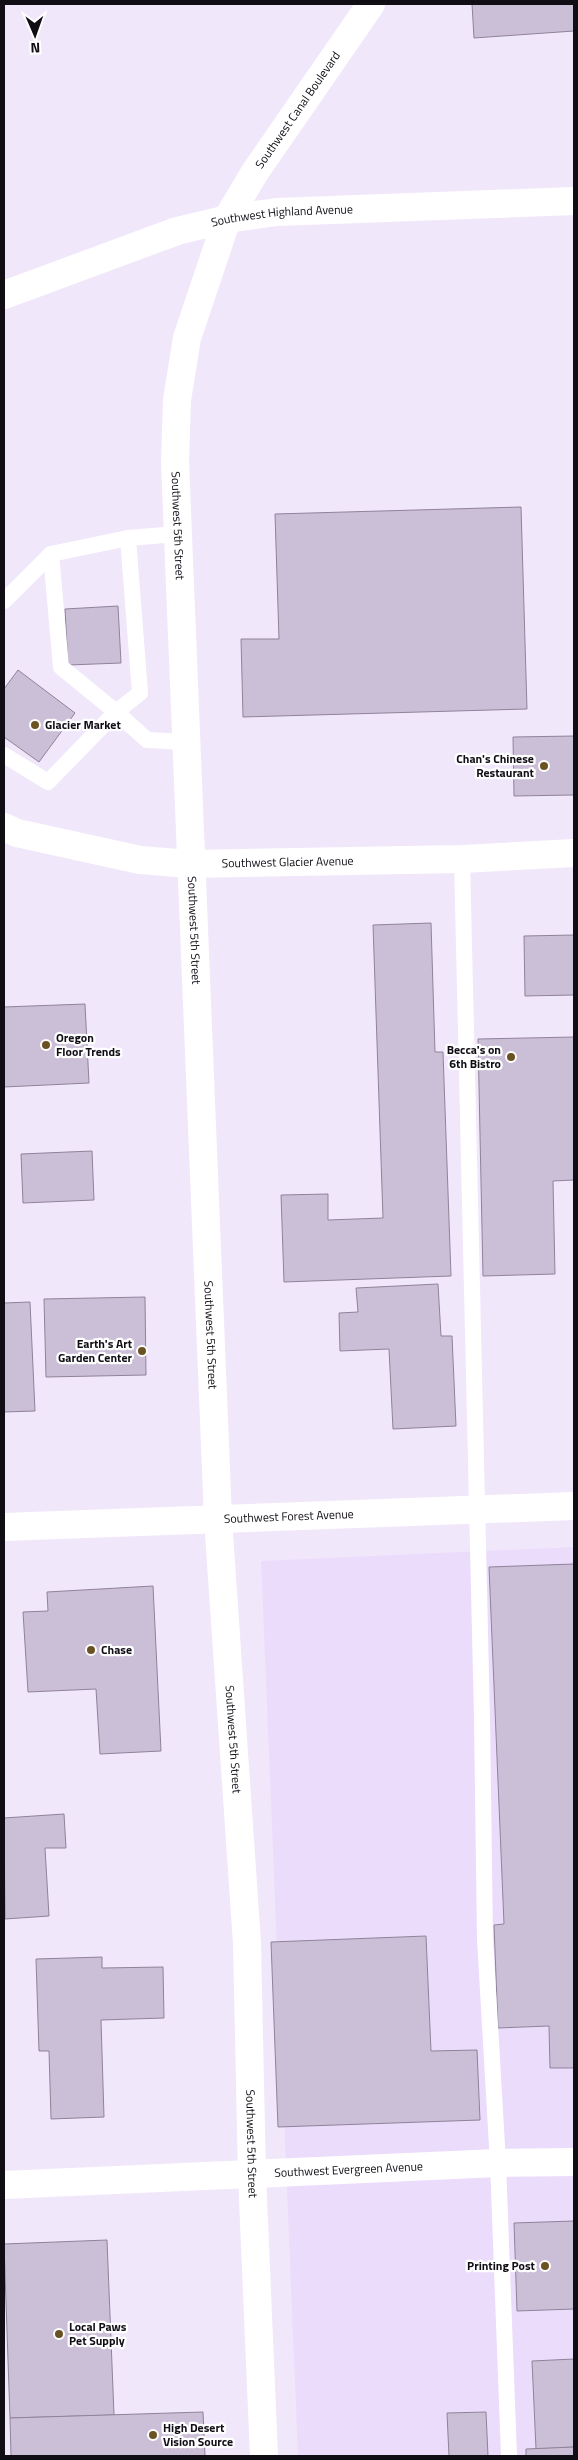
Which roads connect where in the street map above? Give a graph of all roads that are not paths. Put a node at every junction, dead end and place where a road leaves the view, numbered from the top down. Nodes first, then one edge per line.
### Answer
1 (371, 4) edge
2 (574, 201) edge
3 (226, 219) junction
4 (4, 295) edge
5 (177, 534) junction
6 (128, 538) junction
7 (51, 554) junction
8 (4, 601) edge
9 (116, 712) junction
10 (185, 742) junction
11 (4, 755) edge
12 (4, 827) edge
13 (574, 853) edge
14 (462, 859) junction
15 (190, 864) junction
16 (574, 1506) edge
17 (476, 1510) junction
18 (218, 1519) junction
19 (4, 1527) edge
20 (574, 2162) edge
21 (498, 2163) junction
22 (252, 2176) junction
23 (4, 2185) edge
24 (264, 2456) edge
25 (509, 2456) edge

1 - 3 main road, Southwest Canal Boulevard
2 - 3 main road, Southwest Highland Avenue
3 - 4 main road, Southwest Highland Avenue
3 - 5 main road, Southwest 5th Street
5 - 6 lane
5 - 10 main road, Southwest 5th Street
6 - 7 lane
6 - 9 lane
7 - 8 lane
7 - 9 lane
9 - 10 lane
9 - 11 lane
10 - 15 main road, Southwest 5th Street
12 - 15 main road, Southwest Glacier Avenue
13 - 14 main road, Southwest Glacier Avenue
14 - 15 main road, Southwest Glacier Avenue
14 - 17 lane
15 - 18 main road, Southwest 5th Street
16 - 17 main road, Southwest Forest Avenue
17 - 18 main road, Southwest Forest Avenue
17 - 21 lane
18 - 19 main road, Southwest Forest Avenue
18 - 22 main road, Southwest 5th Street
20 - 21 main road, Southwest Evergreen Avenue
21 - 22 main road, Southwest Evergreen Avenue
21 - 25 lane
22 - 23 main road, Southwest Evergreen Avenue
22 - 24 main road, Southwest 5th Street

